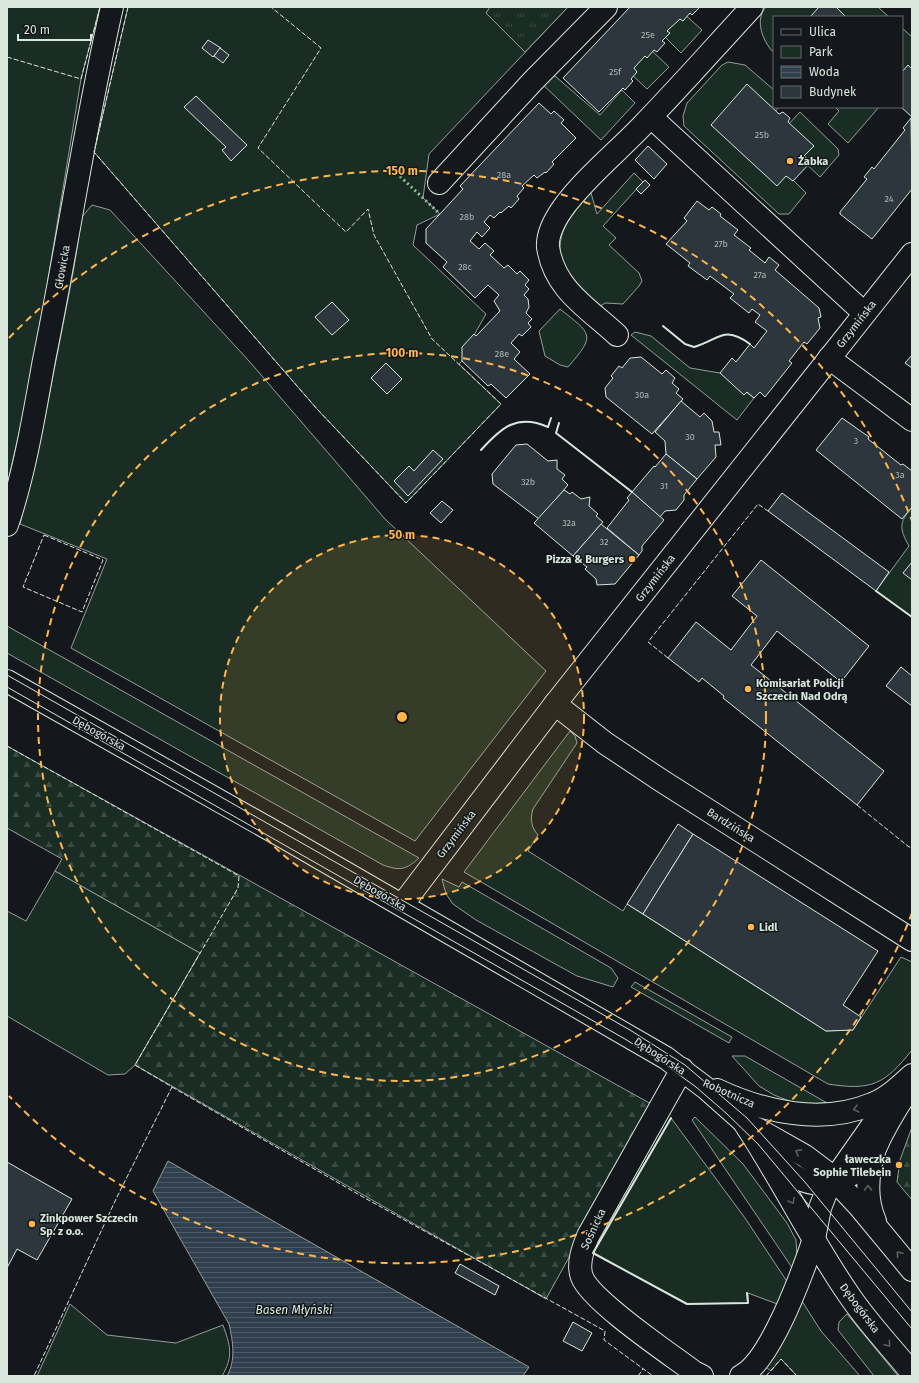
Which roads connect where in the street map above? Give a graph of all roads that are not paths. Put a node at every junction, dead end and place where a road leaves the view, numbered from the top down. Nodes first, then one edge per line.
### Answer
1 (112, 7) edge
2 (606, 7) edge
3 (752, 7) edge
4 (650, 117) junction
5 (439, 183) dead end
6 (912, 254) edge
7 (864, 313) junction
8 (617, 335) dead end
9 (829, 358) junction
10 (912, 420) edge
11 (7, 525) edge
12 (7, 681) edge
13 (555, 704) junction
14 (402, 905) junction
15 (912, 940) edge
16 (682, 1069) junction
17 (912, 1076) edge
18 (912, 1084) edge
19 (743, 1121) junction
20 (758, 1144) junction
21 (874, 1152) junction
22 (834, 1180) junction
23 (885, 1238) junction
24 (814, 1239) junction
25 (912, 1270) edge
26 (912, 1373) edge
27 (702, 1376) edge
28 (741, 1376) edge

1 - 11 street, Głowicka
2 - 5 street
3 - 4 street
4 - 7 street
4 - 8 street
6 - 7 street, Grzymińska
7 - 9 street, Grzymińska
9 - 10 street
9 - 13 street, Grzymińska
12 - 14 street, Dębogórska
13 - 14 street, Grzymińska
13 - 15 street, Bardzińska
14 - 16 street, Dębogórska
17 -> 16 street, Robotnicza
16 - 19 street, Dębogórska
16 - 27 street, Sośnicka
17 - 22 street, Robotnicza
18 - 21 street
19 - 20 street, Dębogórska
22 -> 19 street, Dębogórska
20 - 22 street, Dębogórska
20 -> 24 street, Dębogórska
21 - 22 street
23 -> 21 street
22 - 23 street, Dębogórska
22 - 24 street
25 -> 23 street, Dębogórska
24 -> 26 street, Dębogórska
24 - 28 street

